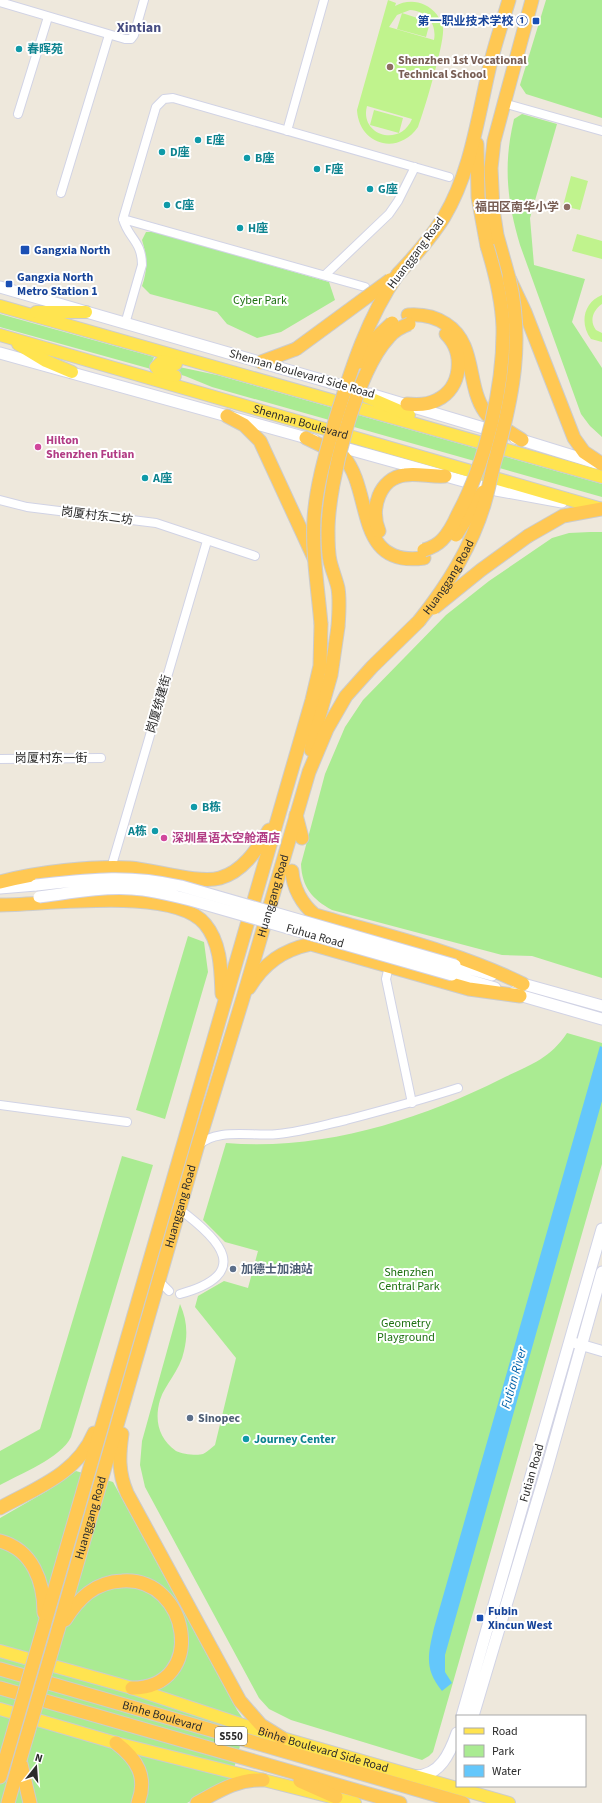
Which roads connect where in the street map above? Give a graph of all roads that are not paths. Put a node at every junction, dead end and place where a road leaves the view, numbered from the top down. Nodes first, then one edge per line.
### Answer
1 (144, 0) edge
2 (324, 0) edge
3 (509, 0) edge
4 (532, 0) edge
5 (0, 2) edge
6 (48, 17) junction
7 (109, 35) junction
8 (503, 102) junction
9 (18, 114) dead end
10 (287, 130) junction
11 (602, 131) edge
12 (477, 132) junction
13 (415, 167) junction
14 (449, 178) dead end
15 (61, 193) dead end
16 (122, 219) junction
17 (398, 274) junction
18 (325, 275) junction
19 (509, 278) junction
20 (0, 287) edge
21 (366, 288) dead end
22 (0, 306) edge
23 (21, 312) junction
24 (86, 312) junction
25 (408, 320) junction
26 (125, 324) junction
27 (3, 335) edge
28 (0, 353) edge
29 (261, 362) junction
30 (225, 371) junction
31 (72, 372) junction
32 (345, 383) junction
33 (218, 396) junction
34 (407, 404) junction
35 (227, 416) junction
36 (450, 433) junction
37 (306, 438) junction
38 (522, 440) junction
39 (602, 464) edge
40 (445, 476) junction
41 (602, 477) edge
42 (489, 482) junction
43 (0, 500) edge
44 (602, 509) edge
45 (207, 541) junction
46 (424, 554) junction
47 (255, 556) dead end
48 (314, 558) junction
49 (419, 621) junction
50 (102, 758) dead end
51 (0, 759) edge
52 (309, 772) junction
53 (278, 814) junction
54 (296, 815) junction
55 (302, 838) dead end
56 (111, 868) junction
57 (292, 871) dead end
58 (189, 877) junction
59 (0, 882) edge
60 (0, 888) edge
61 (0, 904) edge
62 (181, 909) junction
63 (333, 920) junction
64 (323, 947) junction
65 (389, 966) junction
66 (453, 970) junction
67 (522, 990) junction
68 (243, 998) junction
69 (223, 1004) junction
70 (602, 1006) edge
71 (602, 1019) edge
72 (458, 1088) dead end
73 (412, 1103) junction
74 (0, 1105) edge
75 (127, 1122) dead end
76 (197, 1148) junction
77 (179, 1209) junction
78 (602, 1230) edge
79 (602, 1272) edge
80 (180, 1294) dead end
81 (569, 1341) junction
82 (581, 1345) junction
83 (602, 1350) edge
84 (114, 1386) junction
85 (124, 1402) junction
86 (0, 1508) edge
87 (0, 1541) edge
88 (44, 1626) junction
89 (58, 1630) junction
90 (0, 1651) edge
91 (0, 1669) edge
92 (0, 1688) edge
93 (132, 1688) junction
94 (0, 1709) edge
95 (462, 1715) edge
96 (473, 1715) edge
97 (456, 1735) edge
98 (282, 1738) junction
99 (116, 1743) junction
100 (20, 1760) junction
101 (3, 1761) edge
102 (254, 1761) junction
103 (410, 1776) junction
104 (0, 1777) edge
105 (263, 1780) junction
106 (456, 1786) edge
107 (460, 1787) edge
108 (474, 1790) edge
109 (336, 1797) junction
110 (8, 1803) edge
111 (30, 1803) edge
112 (138, 1803) edge
113 (197, 1803) edge
114 (355, 1803) edge
115 (400, 1803) edge
116 (463, 1803) edge
117 (509, 1803) edge

1 - 7 street
2 - 10 street
3 - 12 highway, Huanggang Road
4 - 8 highway, Huanggang Road
5 - 6 street
6 - 7 street
6 - 9 street
7 - 15 street
8 - 11 street
8 - 19 highway, Huanggang Road
10 - 13 street
10 - 16 street
12 - 17 highway, Huanggang Road
12 - 46 highway, bridge
13 - 14 street
13 - 18 street
16 - 18 street
16 - 26 street
17 - 29 highway, bridge
17 - 32 highway, Huanggang Road, bridge
18 - 21 street
19 - 39 highway, bridge
19 - 42 highway, Huanggang Road, bridge
20 - 24 main road, Shennan Boulevard Side Road
22 - 23 main road
23 - 24 main road
23 - 30 main road
24 - 26 main road, Shennan Boulevard Side Road
25 - 32 highway, bridge
25 - 34 highway
25 - 38 highway
25 - 52 highway, bridge
26 - 29 main road, Shennan Boulevard Side Road
27 - 31 main road
27 - 33 main road, Shennan Boulevard
28 - 31 main road
29 - 32 main road, Shennan Boulevard Side Road
30 - 33 main road
30 - 36 main road
31 - 35 main road
32 - 34 main road, Shennan Boulevard Side Road
32 - 36 main road
32 - 48 highway, Huanggang Road, bridge
33 - 44 main road, Shennan Boulevard
34 - 38 main road, Shennan Boulevard Side Road
35 - 37 main road
35 - 48 highway
36 - 41 main road
37 - 40 main road
37 - 46 highway
38 - 39 main road, Shennan Boulevard Side Road
40 - 44 main road
40 - 46 highway
42 - 46 highway, bridge
42 - 49 highway, Huanggang Road, bridge
43 - 45 street, 岗厦村东二坊
44 - 49 highway, bridge
45 - 47 street, 岗厦村东二坊
45 - 56 street, 岗厦统建街
48 - 53 highway, Huanggang Road, bridge
49 - 52 highway, Huanggang Road
50 - 51 street, 岗厦村东一街
52 - 54 highway, Huanggang Road
53 - 58 highway
53 - 69 highway, Huanggang Road
54 - 55 highway
54 - 68 highway, Huanggang Road
56 - 58 highway
56 - 59 highway
57 - 63 highway
58 - 62 highway
60 - 66 main road, Fuhua Road, bridge
61 - 62 highway
61 - 66 main road, Fuhua Road, bridge
62 - 69 highway
63 - 64 highway
63 - 67 highway
64 - 65 highway
64 - 68 highway
65 - 67 highway
65 - 73 street
66 - 67 main road, Fuhua Road
67 - 70 main road, Fuhua Road
67 - 71 main road, Fuhua Road
68 - 76 highway, Huanggang Road
69 - 84 highway, Huanggang Road
72 - 73 street
73 - 76 street
74 - 75 street
76 - 77 highway, Huanggang Road
77 - 80 street
77 - 85 highway, Huanggang Road
78 - 81 main road, Futian Road
79 - 82 main road, Futian Road
81 - 82 street
81 - 95 main road, Futian Road
82 - 83 street
82 - 96 main road, Futian Road
84 - 86 highway
84 - 88 highway, Huanggang Road
85 - 89 highway, Huanggang Road
85 - 98 highway
87 - 88 highway
88 - 101 highway, Huanggang Road, bridge
89 - 93 highway
89 - 100 highway, Huanggang Road, bridge
90 - 93 main road, Binhe Boulevard Side Road
91 - 116 highway, Binhe Boulevard / S550
92 - 102 highway, Binhe Boulevard / S550
93 - 98 main road, Binhe Boulevard Side Road
94 - 99 main road
97 - 103 main road
98 - 103 main road, Binhe Boulevard Side Road
99 - 105 main road
99 - 112 highway
100 - 110 highway, Huanggang Road
100 - 111 highway
101 - 104 highway, Huanggang Road
102 - 109 highway
102 - 115 highway, Binhe Boulevard / S550
103 - 106 main road, Binhe Boulevard Side Road
105 - 109 main road
105 - 113 highway
107 - 108 main road, Binhe Boulevard Side Road
108 - 117 main road, Binhe Boulevard Side Road
109 - 114 main road

